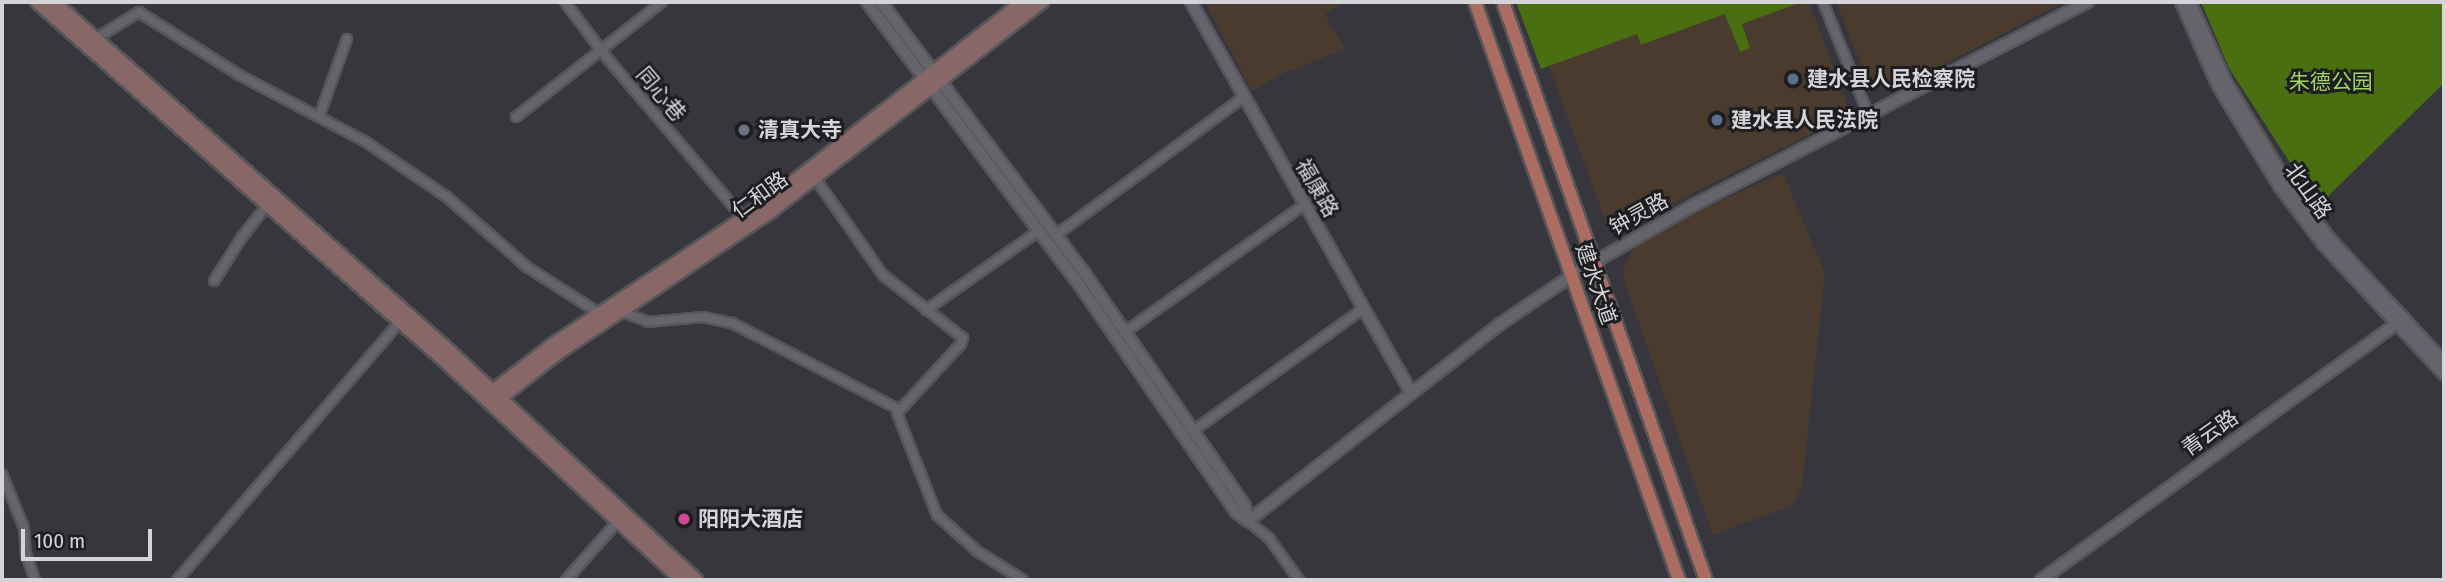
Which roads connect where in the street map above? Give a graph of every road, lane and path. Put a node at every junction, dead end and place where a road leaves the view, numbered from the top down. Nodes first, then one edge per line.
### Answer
1 (37, 2) edge
2 (54, 2) edge
3 (565, 2) edge
4 (662, 2) edge
5 (867, 2) edge
6 (881, 2) edge
7 (1023, 2) edge
8 (1042, 2) edge
9 (1191, 2) edge
10 (1475, 2) edge
11 (1503, 2) edge
12 (1824, 2) edge
13 (2088, 2) edge
14 (2180, 2) edge
15 (2190, 2) edge
16 (96, 39) junction
17 (347, 39) dead end
18 (602, 50) junction
19 (934, 80) junction
20 (1244, 97) junction
21 (1869, 116) junction
22 (319, 117) junction
23 (516, 117) dead end
24 (815, 178) junction
25 (268, 204) junction
26 (1304, 205) junction
27 (744, 219) junction
28 (1040, 231) junction
29 (1056, 235) junction
30 (1594, 261) junction
31 (1572, 275) junction
32 (214, 281) dead end
33 (1363, 309) junction
34 (926, 310) junction
35 (620, 311) junction
36 (599, 313) junction
37 (404, 318) junction
38 (2400, 321) junction
39 (1125, 332) junction
40 (2444, 362) edge
41 (2444, 374) edge
42 (1411, 393) junction
43 (492, 399) junction
44 (900, 410) junction
45 (1193, 431) junction
46 (2, 474) edge
47 (618, 521) junction
48 (1248, 521) junction
49 (35, 580) edge
50 (177, 580) edge
51 (566, 580) edge
52 (682, 580) edge
53 (697, 580) edge
54 (1023, 580) edge
55 (1299, 580) edge
56 (1679, 580) edge
57 (1706, 580) edge
58 (2041, 580) edge

1 - 25 main road
2 - 16 main road
3 - 18 street, 同心巷
4 - 18 street
5 - 19 street
6 - 19 street
7 - 19 main road, 仁和路
8 - 19 main road, 仁和路
9 - 20 street, 福康路
10 - 31 main road, 建水大道
11 - 30 main road, 建水大道
12 - 21 street
13 - 21 street, 钟灵路
14 - 38 street, 北山路
15 - 38 street, 北山路
16 - 22 street
16 - 37 main road
17 - 22 street
18 - 23 street
18 - 27 street, 同心巷
19 - 24 main road, 仁和路
19 - 27 main road, 仁和路
19 - 28 street
19 - 29 street
20 - 26 street, 福康路
20 - 29 street
21 - 30 street, 钟灵路
22 - 36 street
24 - 34 street
24 - 35 main road, 仁和路
25 - 32 street
25 - 37 main road
26 - 33 street, 福康路
26 - 39 street
27 - 36 main road, 仁和路
28 - 34 street
28 - 48 street
29 - 39 street
30 - 31 street, 钟灵路
30 - 57 main road, 建水大道
31 - 42 street, 钟灵路
31 - 56 main road, 建水大道
33 - 42 street, 福康路
33 - 45 street
34 - 44 street
35 - 43 main road, 仁和路
35 - 44 street
36 - 43 main road, 仁和路
37 - 43 main road
37 - 50 street
38 - 40 street, 北山路
38 - 41 street, 北山路
38 - 58 street, 青云路
39 - 45 street
42 - 48 street, 钟灵路
43 - 47 main road
43 - 53 main road
44 - 54 street
45 - 48 street
46 - 49 street
47 - 51 street
47 - 52 main road
48 - 55 street

